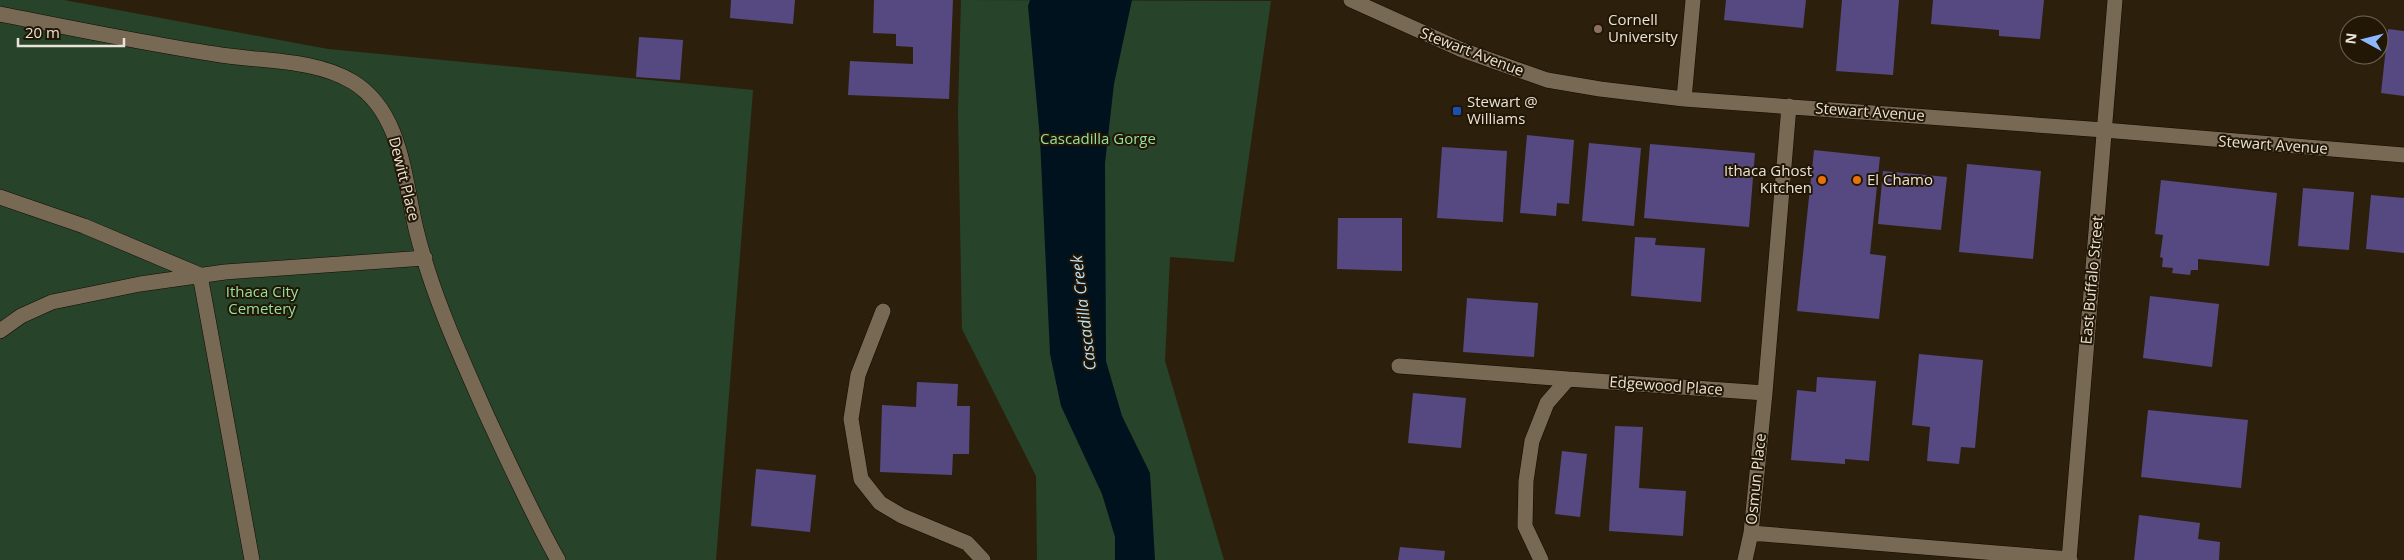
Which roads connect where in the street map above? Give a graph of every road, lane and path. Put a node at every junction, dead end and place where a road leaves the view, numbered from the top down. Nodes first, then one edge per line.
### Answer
1 (1352, 0) edge
2 (1693, 0) edge
3 (2115, 0) edge
4 (0, 14) edge
5 (1684, 99) junction
6 (1789, 106) junction
7 (2104, 130) junction
8 (2404, 155) edge
9 (0, 197) edge
10 (425, 258) junction
11 (200, 275) junction
12 (883, 311) dead end
13 (0, 331) edge
14 (1399, 366) dead end
15 (1568, 379) junction
16 (1765, 394) junction
17 (1750, 532) junction
18 (252, 560) edge
19 (558, 560) edge
20 (983, 560) edge
21 (1542, 560) edge
22 (1745, 560) edge
23 (2070, 560) edge

1 - 5 street, Stewart Avenue
2 - 5 street
3 - 7 street, East Buffalo Street
4 - 10 street, Dewitt Place
5 - 6 street, Stewart Avenue
6 - 7 street, Stewart Avenue
6 - 16 street, Osmun Place
7 - 8 street, Stewart Avenue
7 - 23 street, East Buffalo Street
9 - 11 street
10 - 11 street
10 - 19 street, Dewitt Place
11 - 13 street
11 - 18 street
12 - 20 street
14 - 15 street, Edgewood Place
15 - 16 street, Edgewood Place
15 - 21 street
16 - 17 street, Osmun Place
17 - 22 street
17 - 23 street, Osmun Place

